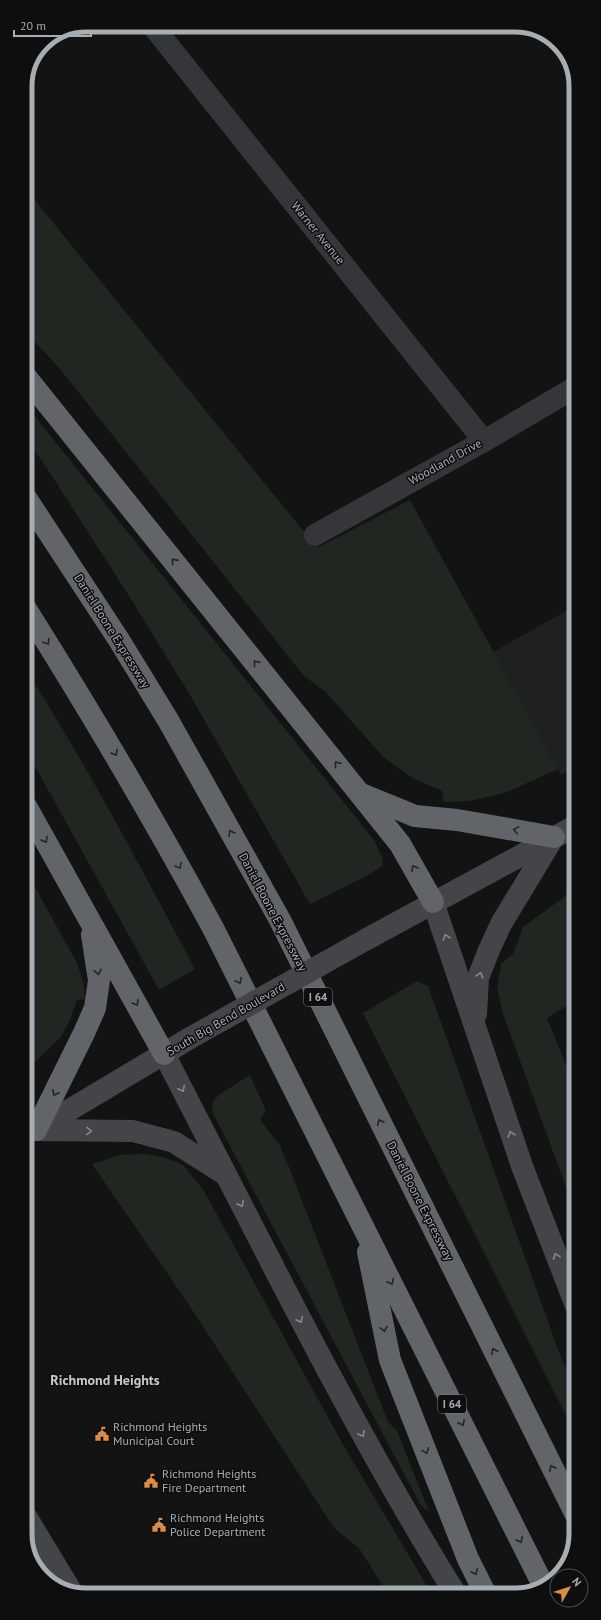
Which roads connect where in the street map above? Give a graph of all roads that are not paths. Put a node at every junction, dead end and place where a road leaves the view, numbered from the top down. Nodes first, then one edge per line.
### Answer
1 (158, 32) edge
2 (32, 384) edge
3 (569, 391) edge
4 (484, 441) junction
5 (32, 507) edge
6 (315, 534) dead end
7 (32, 619) edge
8 (360, 793) junction
9 (32, 817) edge
10 (569, 829) edge
11 (554, 837) junction
12 (433, 902) junction
13 (89, 920) junction
14 (476, 1027) junction
15 (164, 1054) junction
16 (32, 1131) edge
17 (32, 1132) edge
18 (32, 1133) edge
19 (227, 1176) junction
20 (361, 1222) junction
21 (569, 1288) edge
22 (569, 1501) edge
23 (32, 1526) edge
24 (541, 1581) edge
25 (67, 1585) edge
26 (452, 1588) edge
27 (482, 1588) edge

1 - 4 street, Warner Avenue
8 -> 2 highway
3 - 4 street, Woodland Drive
4 - 6 street, Woodland Drive
22 -> 5 highway, Daniel Boone Expressway / I 64
7 -> 20 highway, I 64
11 -> 8 highway
12 -> 8 highway
9 -> 13 highway
10 - 11 main road, South Big Bend Boulevard
11 - 12 main road, South Big Bend Boulevard
14 -> 11 main road
14 -> 12 main road
12 - 15 main road, South Big Bend Boulevard, bridge
13 -> 15 highway
13 -> 16 highway
21 -> 14 main road
15 - 17 main road, South Big Bend Boulevard
15 -> 19 main road
18 -> 19 main road
19 -> 26 main road
20 -> 24 highway, I 64
20 -> 27 highway
23 - 25 main road

